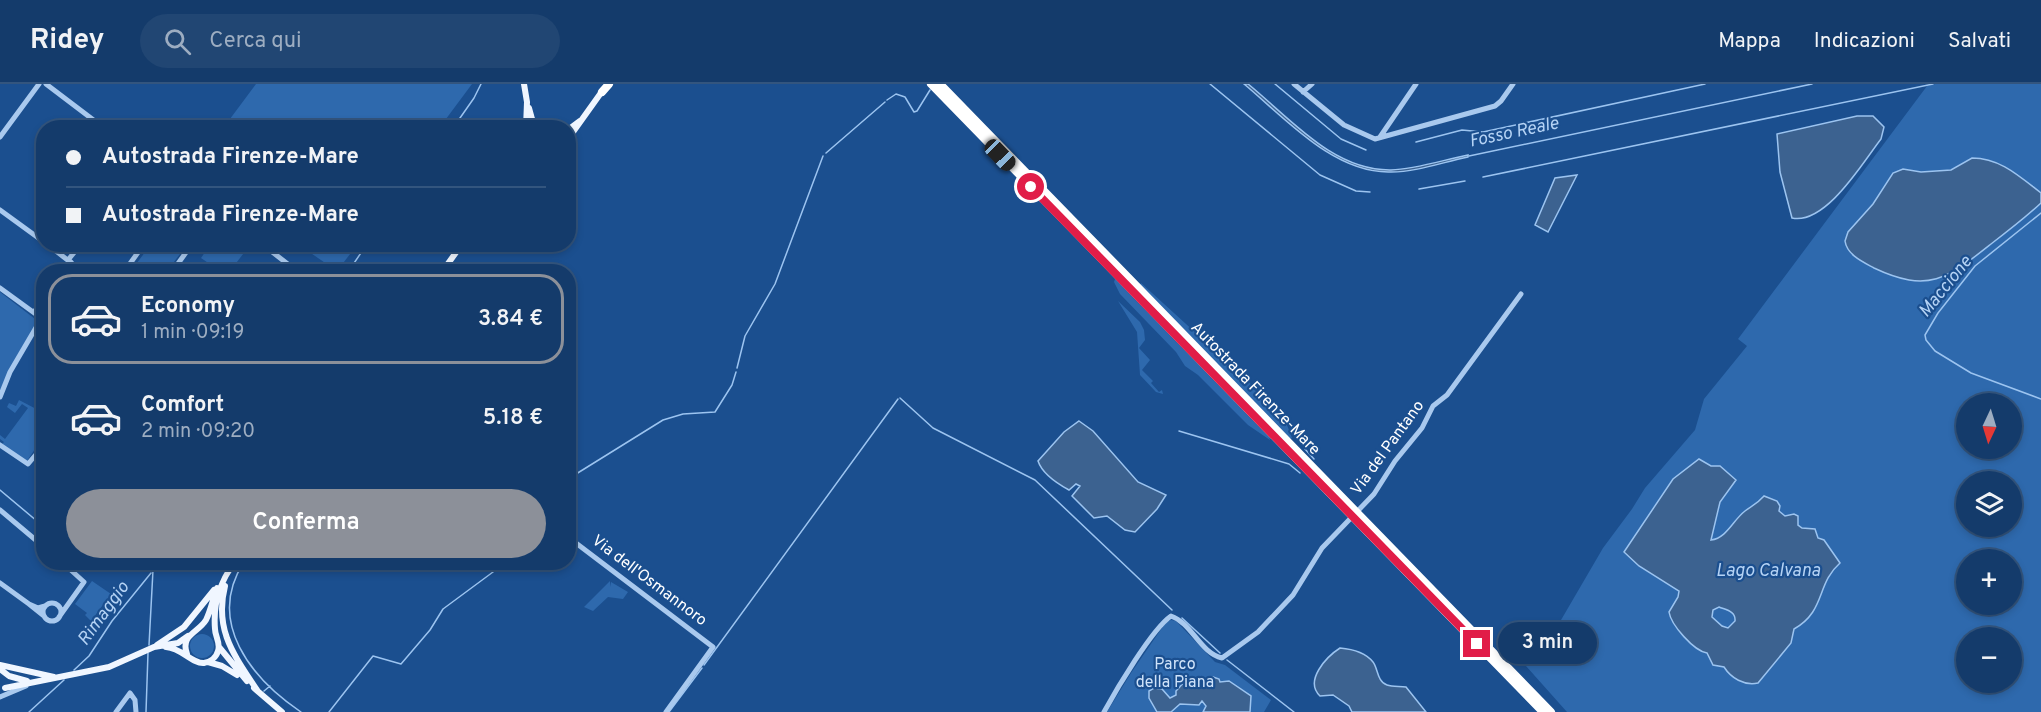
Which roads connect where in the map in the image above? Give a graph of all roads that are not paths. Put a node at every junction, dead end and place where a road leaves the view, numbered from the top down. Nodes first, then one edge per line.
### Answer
1 (39, 84) edge
2 (46, 84) edge
3 (1294, 84) edge
4 (1312, 84) edge
5 (1416, 84) edge
6 (1513, 84) edge
7 (936, 85) edge
8 (524, 87) edge
9 (606, 87) edge
10 (1303, 92) junction
11 (527, 102) junction
12 (589, 112) junction
13 (93, 120) edge
14 (526, 120) edge
15 (533, 120) edge
16 (576, 123) edge
17 (576, 129) edge
18 (0, 137) edge
19 (1380, 137) junction
20 (0, 210) edge
21 (36, 236) edge
22 (58, 252) edge
23 (76, 252) edge
24 (272, 252) edge
25 (70, 261) junction
26 (68, 264) edge
27 (74, 264) edge
28 (288, 264) edge
29 (0, 288) edge
30 (1521, 294) dead end
31 (36, 309) edge
32 (34, 312) joint
33 (36, 329) edge
34 (0, 397) edge
35 (0, 445) edge
36 (36, 454) edge
37 (0, 510) edge
38 (36, 540) edge
39 (576, 543) edge
40 (71, 570) edge
41 (225, 570) edge
42 (230, 570) edge
43 (231, 570) edge
44 (0, 583) edge
45 (217, 586) junction
46 (29, 604) junction
47 (46, 606) junction
48 (59, 617) junction
49 (47, 619) junction
50 (197, 630) junction
51 (188, 636) junction
52 (216, 636) junction
53 (154, 647) junction
54 (219, 647) junction
55 (188, 654) junction
56 (207, 662) junction
57 (0, 667) edge
58 (6, 675) junction
59 (60, 677) junction
60 (49, 680) junction
61 (254, 688) junction
62 (2, 692) edge
63 (116, 712) edge
64 (136, 712) edge
65 (282, 712) edge
66 (666, 712) edge
67 (1104, 712) edge
68 (1543, 712) edge
69 (1552, 712) edge

1 - 18 street
2 - 13 street
3 - 10 street
4 - 10 street
5 - 19 street
6 - 19 street
7 - 68 highway, Autostrada Firenze-Mare
7 - 69 highway, Autostrada Firenze-Mare
8 - 11 main road
9 - 12 main road
10 - 19 street
11 - 14 main road
11 - 15 main road
12 - 16 main road
12 - 17 main road
20 - 21 street
22 - 25 street
23 - 25 street
24 - 28 street
25 - 26 street
25 - 27 street
29 - 32 street
30 - 67 street, Via del Pantano
31 - 32 street
33 - 34 street
35 - 36 street
37 - 38 street
39 - 66 street, Via dell'Osmannoro
40 - 48 street
41 - 45 main road
42 - 52 main road
43 - 61 main road
44 - 46 street
45 - 50 main road
45 - 53 main road
46 - 47 street
46 - 49 street
47 - 48 street
47 - 49 street
48 - 49 street
50 - 51 main road
50 - 52 main road
51 - 53 main road
51 - 55 main road
52 - 54 main road
53 - 55 main road
53 - 59 main road
54 - 56 main road
54 - 61 main road
55 - 56 main road
56 - 61 main road
57 - 58 main road
57 - 59 main road
58 - 60 main road
58 - 62 main road
59 - 60 main road
60 - 62 main road
61 - 65 main road
63 - 64 street

